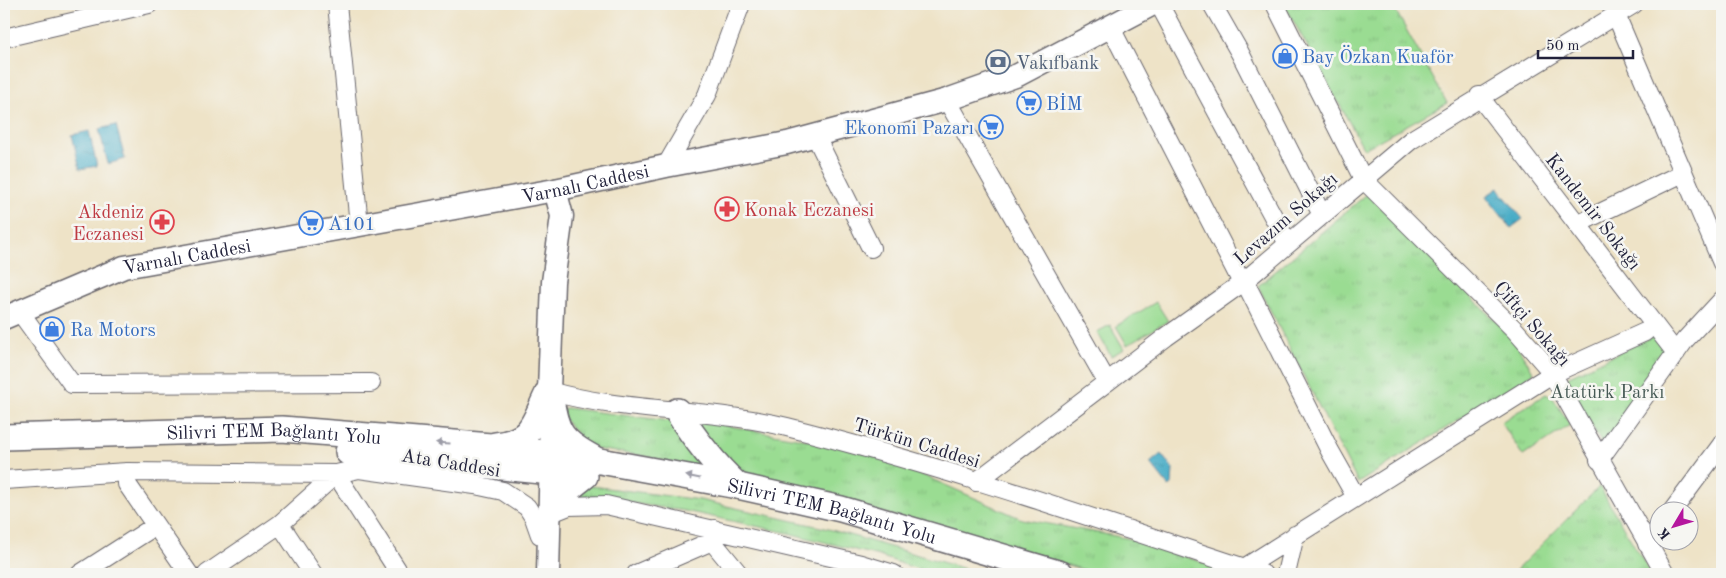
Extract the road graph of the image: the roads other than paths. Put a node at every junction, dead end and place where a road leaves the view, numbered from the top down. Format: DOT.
graph roads {
  1 [pos="149,4"];
  2 [pos="337,4"];
  3 [pos="741,4"];
  4 [pos="1153,4"];
  5 [pos="1159,4"];
  6 [pos="1212,4"];
  7 [pos="1275,4"];
  8 [pos="1634,4"];
  9 [pos="1616,15"];
  10 [pos="1110,26"];
  11 [pos="4,38"];
  12 [pos="1479,96"];
  13 [pos="947,100"];
  14 [pos="815,135"];
  15 [pos="666,166"];
  16 [pos="1683,173"];
  17 [pos="1364,179"];
  18 [pos="556,190"];
  19 [pos="1322,215"];
  20 [pos="1577,224"];
  21 [pos="359,226"];
  22 [pos="1288,244"];
  23 [pos="871,248"];
  24 [pos="1722,263"];
  25 [pos="1244,282"];
  26 [pos="1722,300"];
  27 [pos="12,315"];
  28 [pos="1645,332"];
  29 [pos="1676,353"];
  30 [pos="1552,374"];
  31 [pos="1107,382"];
  32 [pos="371,383"];
  33 [pos="549,391"];
  34 [pos="677,410"];
  35 [pos="4,437"];
  36 [pos="1722,444"];
  37 [pos="492,446"];
  38 [pos="4,451"];
  39 [pos="1599,460"];
  40 [pos="546,462"];
  41 [pos="592,469"];
  42 [pos="127,472"];
  43 [pos="336,474"];
  44 [pos="4,480"];
  45 [pos="976,482"];
  46 [pos="738,486"];
  47 [pos="1356,497"];
  48 [pos="1680,500"];
  49 [pos="280,524"];
  50 [pos="544,524"];
  51 [pos="155,526"];
  52 [pos="713,535"];
  53 [pos="1295,535"];
  54 [pos="1647,544"];
  55 [pos="1244,568"];
  56 [pos="867,569"];
  57 [pos="640,573"];
  58 [pos="80,574"];
  59 [pos="188,574"];
  60 [pos="207,574"];
  61 [pos="313,574"];
  62 [pos="400,574"];
  63 [pos="539,574"];
  64 [pos="548,574"];
  65 [pos="739,574"];
  66 [pos="894,574"];
  67 [pos="1012,574"];
  68 [pos="1061,574"];
  69 [pos="1263,574"];
  70 [pos="1286,574"];
  71 [pos="1665,574"];
  1 -- 11 [label="street"];
  2 -- 21 [label="street"];
  3 -- 15 [label="street"];
  4 -- 10 [label="main road, Varnalı Caddesi"];
  5 -- 22 [label="street"];
  6 -- 19 [label="street"];
  7 -- 17 [label="street, Çiftçi Sokağı"];
  8 -- 9 [label="street, Levazım Sokağı"];
  9 -- 12 [label="street, Levazım Sokağı"];
  9 -- 16 [label="street"];
  10 -- 13 [label="main road, Varnalı Caddesi"];
  10 -- 25 [label="street"];
  12 -- 17 [label="street, Levazım Sokağı"];
  12 -- 20 [label="street, Kandemir Sokağı"];
  13 -- 14 [label="main road, Varnalı Caddesi"];
  13 -- 31 [label="street"];
  14 -- 15 [label="main road, Varnalı Caddesi"];
  14 -- 23 [label="street"];
  15 -- 18 [label="main road, Varnalı Caddesi"];
  16 -- 20 [label="street"];
  16 -- 24 [label="street"];
  17 -- 19 [label="street, Levazım Sokağı"];
  17 -- 30 [label="street, Çiftçi Sokağı"];
  18 -- 21 [label="main road, Varnalı Caddesi"];
  18 -- 33 [label="main road"];
  19 -- 22 [label="street, Levazım Sokağı"];
  20 -- 29 [label="street, Kandemir Sokağı"];
  21 -- 27 [label="main road, Varnalı Caddesi"];
  22 -- 25 [label="street, Levazım Sokağı"];
  25 -- 31 [label="street, Levazım Sokağı"];
  25 -- 47 [label="street"];
  26 -- 29 [label="street"];
  27 -- 32 [label="street"];
  28 -- 30 [label="street"];
  29 -- 39 [label="street"];
  30 -- 39 [label="street, Çiftçi Sokağı"];
  30 -- 47 [label="street"];
  31 -- 45 [label="street, Levazım Sokağı"];
  33 -- 34 [label="street, Türkün Caddesi"];
  33 -- 37 [label="highway"];
  33 -- 40 [label="main road"];
  33 -- 41 [label="highway"];
  34 -- 45 [label="street, Türkün Caddesi"];
  34 -- 46 [label="highway"];
  37 -- 35 [label="highway, Silivri TEM Bağlantı Yolu, one-way"];
  36 -- 48 [label="street"];
  37 -- 40 [label="highway, Silivri TEM Bağlantı Yolu"];
  38 -- 40 [label="highway, Silivri TEM Bağlantı Yolu"];
  39 -- 54 [label="street, Çiftçi Sokağı"];
  40 -- 41 [label="highway"];
  40 -- 50 [label="main road"];
  46 -- 41 [label="highway, Silivri TEM Bağlantı Yolu, one-way"];
  41 -- 50 [label="highway"];
  41 -- 67 [label="highway, Silivri TEM Bağlantı Yolu"];
  42 -- 43 [label="street, Ata Caddesi"];
  42 -- 44 [label="street, Ata Caddesi"];
  42 -- 51 [label="street"];
  43 -- 49 [label="street"];
  43 -- 50 [label="street, Ata Caddesi"];
  43 -- 62 [label="street"];
  45 -- 55 [label="street, Türkün Caddesi"];
  46 -- 68 [label="highway, Silivri TEM Bağlantı Yolu"];
  47 -- 53 [label="street"];
  49 -- 60 [label="street"];
  49 -- 61 [label="street"];
  50 -- 52 [label="street"];
  50 -- 63 [label="main road"];
  50 -- 64 [label="main road"];
  51 -- 58 [label="street"];
  51 -- 59 [label="street"];
  52 -- 56 [label="street"];
  52 -- 57 [label="street"];
  52 -- 65 [label="street"];
  53 -- 55 [label="street"];
  53 -- 70 [label="street"];
  54 -- 71 [label="street, Çiftçi Sokağı"];
  55 -- 69 [label="street, Türkün Caddesi"];
  56 -- 66 [label="street"];
}
